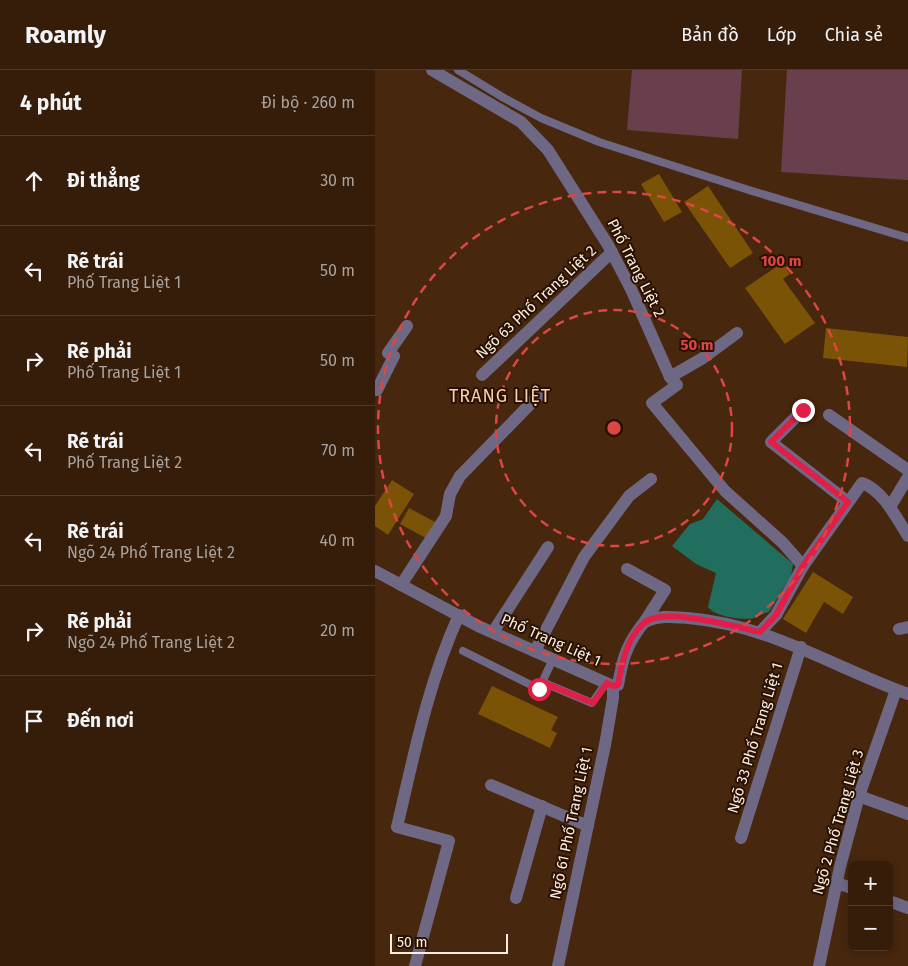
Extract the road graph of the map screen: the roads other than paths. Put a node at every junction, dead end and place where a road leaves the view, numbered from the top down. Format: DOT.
graph roads {
  1 [pos="432,70"];
  2 [pos="458,70"];
  3 [pos="908,238"];
  4 [pos="612,252"];
  5 [pos="407,326"];
  6 [pos="737,333"];
  7 [pos="482,375"];
  8 [pos="670,377"];
  9 [pos="375,389"];
  10 [pos="539,395"];
  11 [pos="803,410"];
  12 [pos="829,415"];
  13 [pos="908,470"];
  14 [pos="908,477"];
  15 [pos="651,479"];
  16 [pos="848,502"];
  17 [pos="890,507"];
  18 [pos="908,536"];
  19 [pos="548,547"];
  20 [pos="803,566"];
  21 [pos="627,569"];
  22 [pos="375,571"];
  23 [pos="401,585"];
  24 [pos="459,615"];
  25 [pos="645,621"];
  26 [pos="493,632"];
  27 [pos="760,632"];
  28 [pos="801,648"];
  29 [pos="463,651"];
  30 [pos="535,651"];
  31 [pos="553,659"];
  32 [pos="542,682"];
  33 [pos="610,685"];
  34 [pos="902,692"];
  35 [pos="491,785"];
  36 [pos="859,796"];
  37 [pos="542,806"];
  38 [pos="908,814"];
  39 [pos="588,826"];
  40 [pos="741,838"];
  41 [pos="836,883"];
  42 [pos="848,887"];
  43 [pos="516,898"];
  44 [pos="893,902"];
  45 [pos="908,908"];
  46 [pos="415,966"];
  47 [pos="558,966"];
  48 [pos="819,966"];
  1 -- 4 [label="street, Phố Trang Liệt 2"];
  2 -- 3 [label="lane"];
  4 -- 7 [label="street, Ngõ 63 Phố Trang Liệt 2"];
  4 -- 8 [label="street, Phố Trang Liệt 2"];
  5 -- 9 [label="street"];
  6 -- 8 [label="street"];
  8 -- 20 [label="street"];
  10 -- 23 [label="street"];
  11 -- 16 [label="street"];
  12 -- 13 [label="street"];
  14 -- 17 [label="street"];
  15 -- 30 [label="street"];
  16 -- 17 [label="street"];
  16 -- 20 [label="street"];
  17 -- 18 [label="street"];
  19 -- 26 [label="street"];
  20 -- 27 [label="street"];
  21 -- 25 [label="street"];
  22 -- 23 [label="street, Phố Trang Liệt 1"];
  23 -- 24 [label="street, Phố Trang Liệt 1"];
  24 -- 26 [label="street, Phố Trang Liệt 1"];
  24 -- 46 [label="street"];
  25 -- 27 [label="street"];
  25 -- 33 [label="street, Phố Trang Liệt 1"];
  26 -- 30 [label="street, Phố Trang Liệt 1"];
  27 -- 28 [label="street"];
  28 -- 34 [label="street"];
  28 -- 40 [label="street, Ngõ 33 Phố Trang Liệt 1"];
  29 -- 32 [label="lane"];
  30 -- 31 [label="street, Phố Trang Liệt 1"];
  31 -- 32 [label="lane"];
  31 -- 33 [label="street, Phố Trang Liệt 1"];
  32 -- 33 [label="lane"];
  33 -- 39 [label="street, Ngõ 61 Phố Trang Liệt 1"];
  34 -- 36 [label="street, Ngõ 2 Phố Trang Liệt 3"];
  35 -- 37 [label="street"];
  36 -- 38 [label="street"];
  36 -- 41 [label="street, Ngõ 2 Phố Trang Liệt 3"];
  37 -- 39 [label="street"];
  37 -- 43 [label="street"];
  39 -- 47 [label="street, Ngõ 61 Phố Trang Liệt 1"];
  41 -- 42 [label="street"];
  41 -- 48 [label="street, Ngõ 2 Phố Trang Liệt 3"];
  44 -- 45 [label="street"];
}
